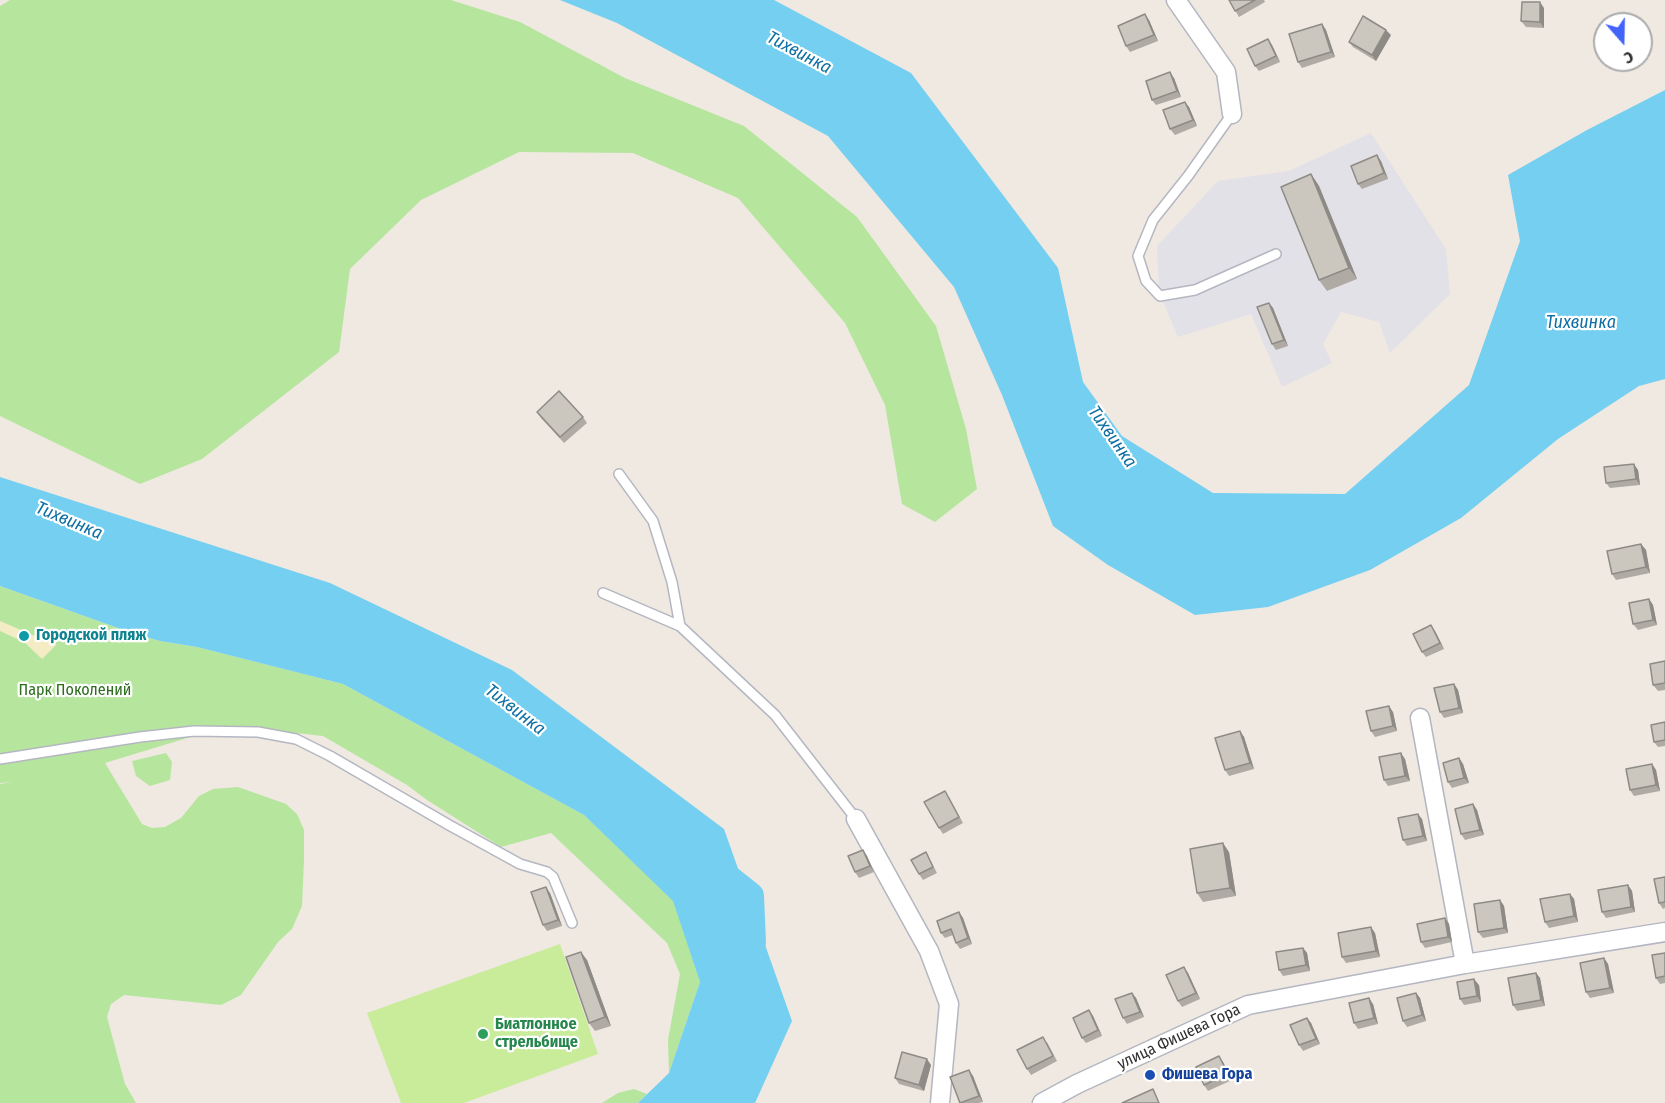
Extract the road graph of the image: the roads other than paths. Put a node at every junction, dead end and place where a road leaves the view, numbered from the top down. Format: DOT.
graph roads {
  1 [pos="1176,0"];
  2 [pos="1232,114"];
  3 [pos="1276,254"];
  4 [pos="619,474"];
  5 [pos="603,593"];
  6 [pos="680,626"];
  7 [pos="1420,718"];
  8 [pos="0,759"];
  9 [pos="856,819"];
  10 [pos="573,923"];
  11 [pos="1665,932"];
  12 [pos="1465,964"];
  13 [pos="940,1103"];
  14 [pos="1042,1103"];
  1 -- 2 [label="street"];
  2 -- 3 [label="lane"];
  4 -- 6 [label="lane"];
  5 -- 6 [label="lane"];
  6 -- 9 [label="lane"];
  7 -- 12 [label="street"];
  8 -- 10 [label="lane"];
  9 -- 13 [label="street"];
  11 -- 12 [label="street, улица Фишева Гора"];
  12 -- 14 [label="street, улица Фишева Гора"];
}
